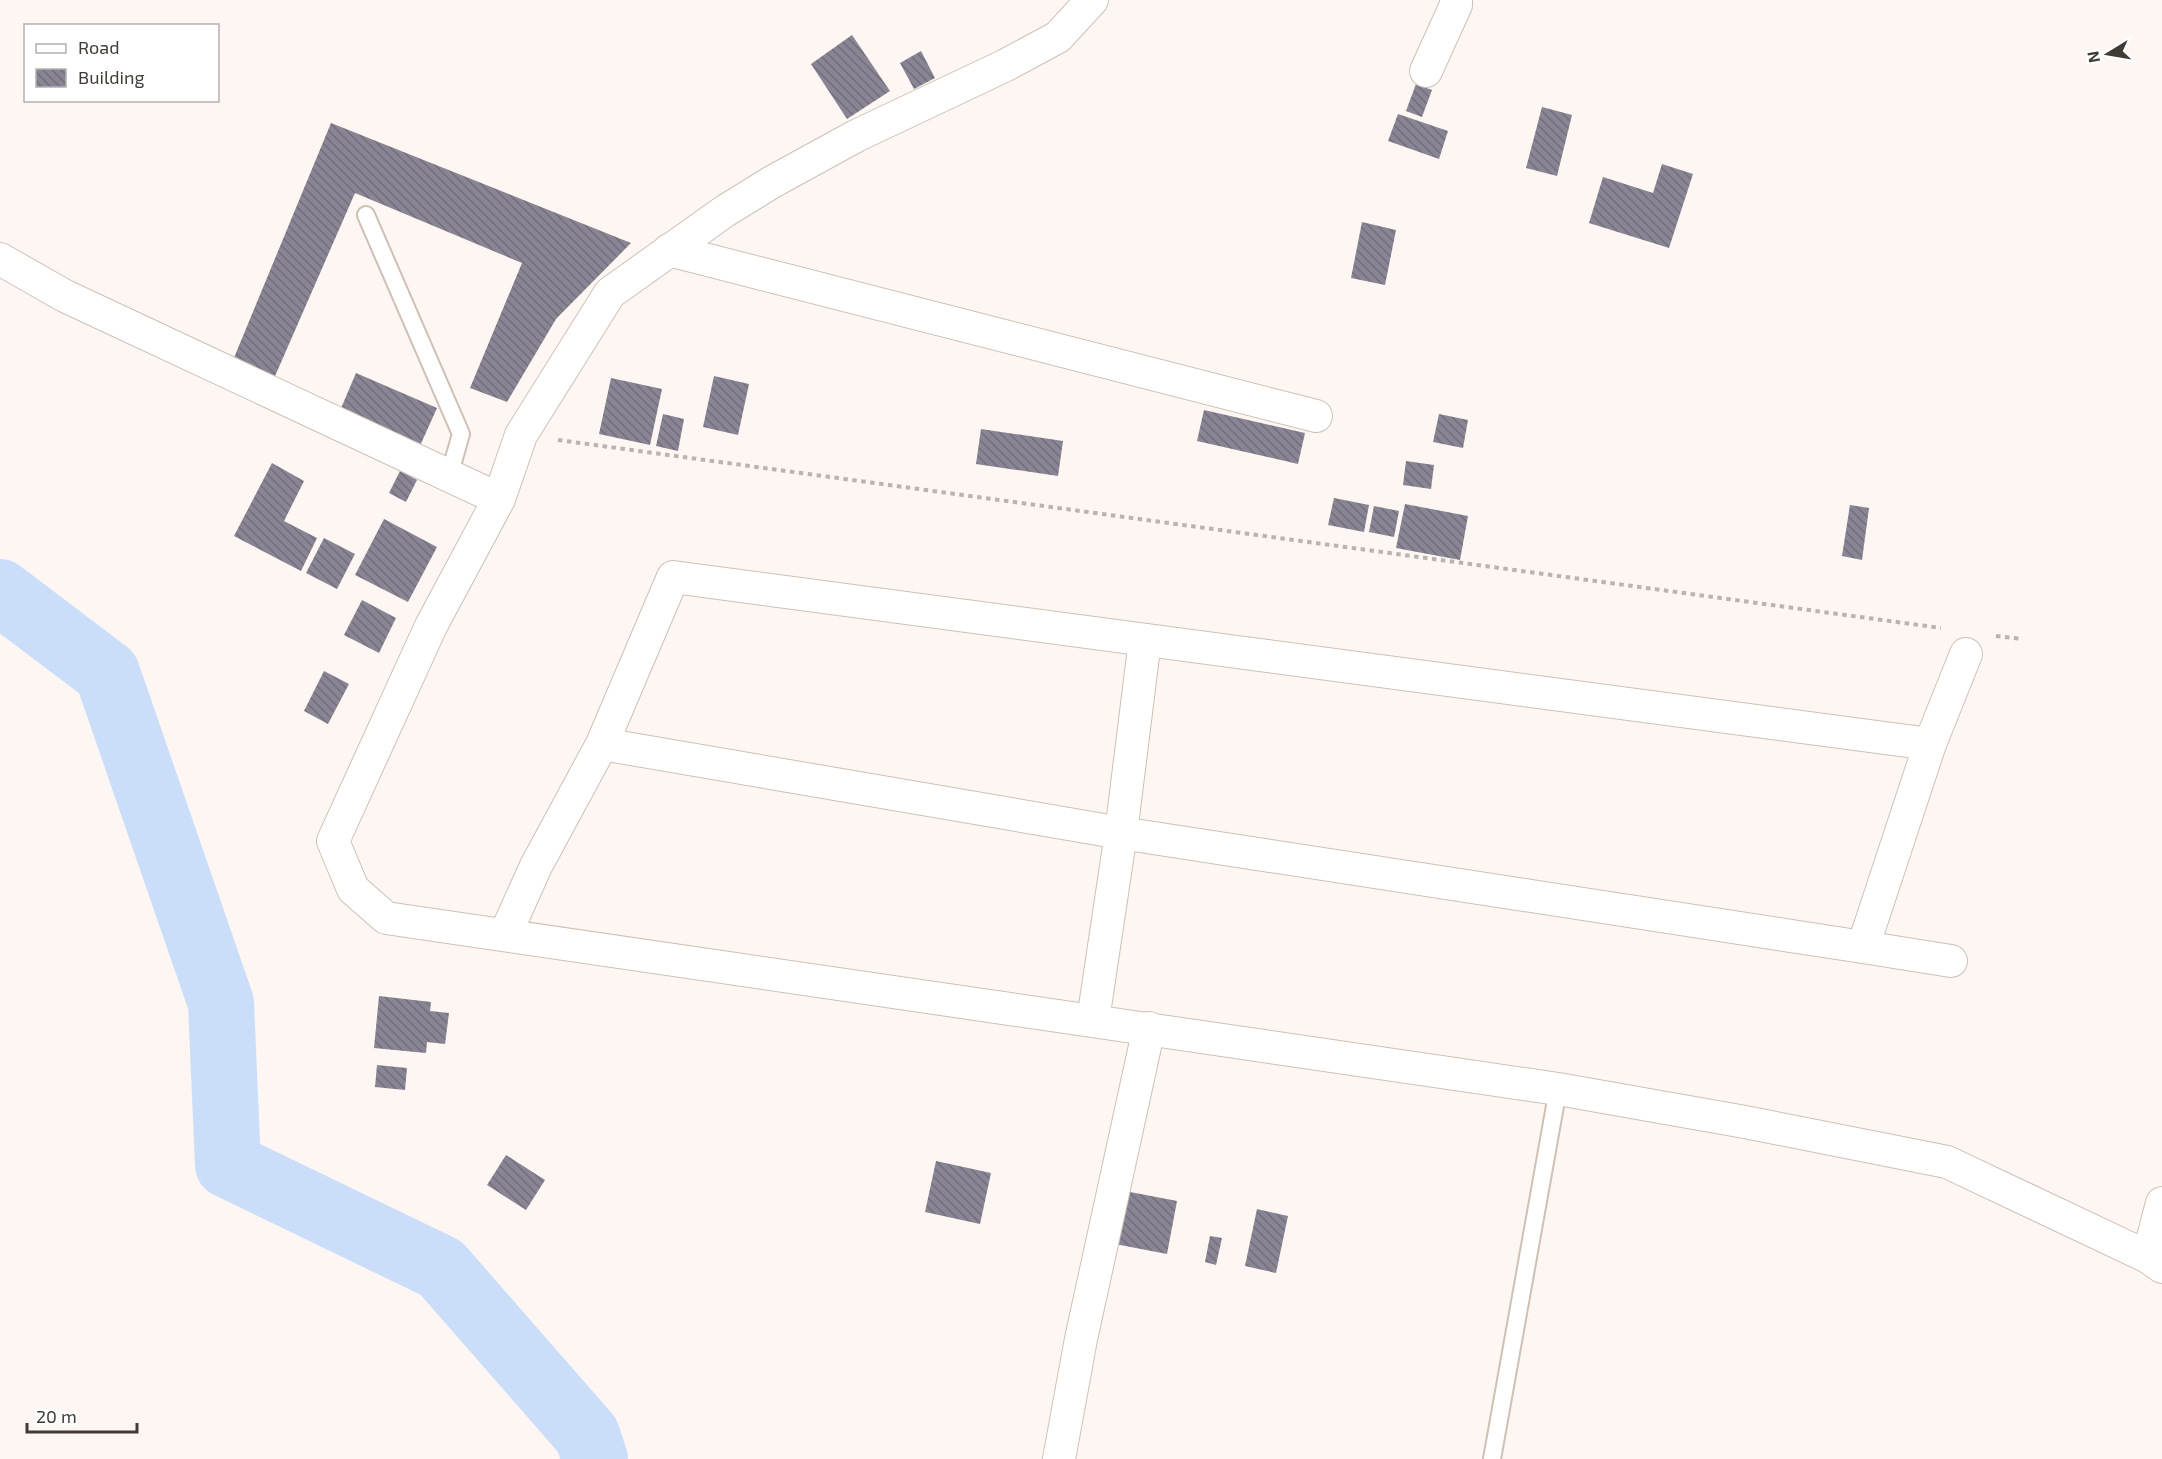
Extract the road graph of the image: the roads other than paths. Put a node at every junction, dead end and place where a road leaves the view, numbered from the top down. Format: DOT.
graph roads {
  1 [pos="1092,0"];
  2 [pos="1456,0"];
  3 [pos="1426,71"];
  4 [pos="366,215"];
  5 [pos="669,250"];
  6 [pos="0,259"];
  7 [pos="1316,416"];
  8 [pos="449,476"];
  9 [pos="499,499"];
  10 [pos="1145,640"];
  11 [pos="1968,640"];
  12 [pos="602,744"];
  13 [pos="1930,744"];
  14 [pos="1121,833"];
  15 [pos="506,935"];
  16 [pos="1863,947"];
  17 [pos="1951,961"];
  18 [pos="1093,1020"];
  19 [pos="1149,1028"];
  20 [pos="1557,1089"];
  21 [pos="2162,1203"];
  22 [pos="2155,1262"];
  23 [pos="1059,1459"];
  24 [pos="1492,1459"];
  1 -- 5 [label="street"];
  2 -- 3 [label="street"];
  4 -- 8 [label="lane"];
  5 -- 7 [label="street"];
  5 -- 9 [label="street"];
  6 -- 8 [label="street"];
  8 -- 9 [label="street"];
  9 -- 15 [label="street"];
  10 -- 12 [label="street"];
  10 -- 13 [label="street"];
  10 -- 14 [label="street"];
  11 -- 13 [label="street"];
  12 -- 14 [label="street"];
  12 -- 15 [label="street"];
  13 -- 16 [label="street"];
  14 -- 16 [label="street"];
  14 -- 18 [label="street"];
  15 -- 18 [label="street"];
  16 -- 17 [label="street"];
  18 -- 19 [label="street"];
  19 -- 20 [label="street"];
  19 -- 23 [label="street"];
  20 -- 22 [label="street"];
  20 -- 24 [label="lane"];
  21 -- 22 [label="street"];
}
